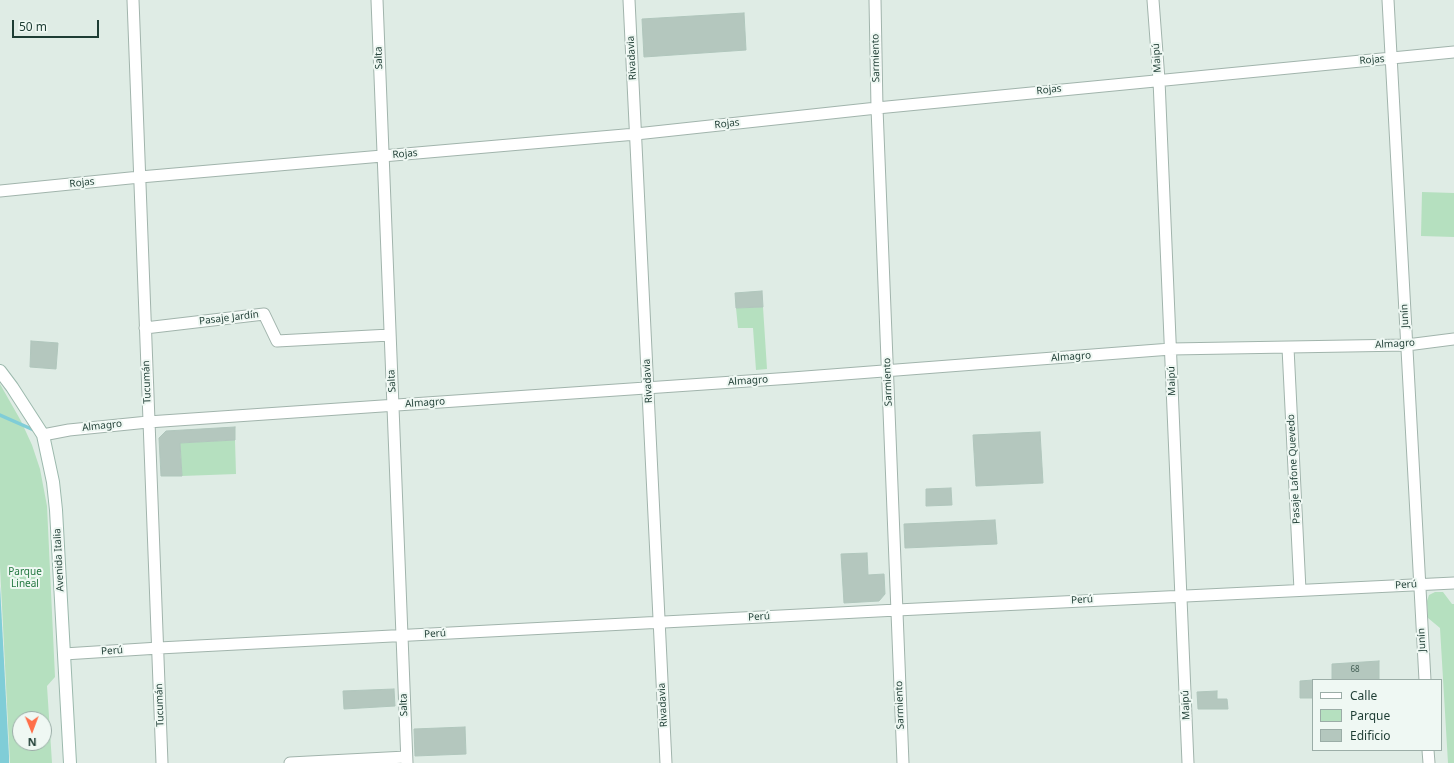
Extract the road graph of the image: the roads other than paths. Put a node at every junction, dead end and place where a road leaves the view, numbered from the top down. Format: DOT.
graph roads {
  1 [pos="133,0"];
  2 [pos="377,0"];
  3 [pos="629,0"];
  4 [pos="875,0"];
  5 [pos="1153,0"];
  6 [pos="1388,0"];
  7 [pos="1454,52"];
  8 [pos="1391,58"];
  9 [pos="1158,80"];
  10 [pos="877,108"];
  11 [pos="636,134"];
  12 [pos="383,156"];
  13 [pos="140,177"];
  14 [pos="0,191"];
  15 [pos="146,328"];
  16 [pos="390,335"];
  17 [pos="1454,339"];
  18 [pos="1407,345"];
  19 [pos="1288,348"];
  20 [pos="1171,349"];
  21 [pos="0,371"];
  22 [pos="888,371"];
  23 [pos="648,387"];
  24 [pos="393,406"];
  25 [pos="148,422"];
  26 [pos="42,435"];
  27 [pos="1454,583"];
  28 [pos="1419,585"];
  29 [pos="1300,590"];
  30 [pos="1181,595"];
  31 [pos="897,610"];
  32 [pos="659,623"];
  33 [pos="402,635"];
  34 [pos="158,648"];
  35 [pos="64,654"];
  36 [pos="1424,679"];
  37 [pos="1428,751"];
  38 [pos="406,760"];
  39 [pos="70,763"];
  40 [pos="162,763"];
  41 [pos="290,763"];
  42 [pos="666,763"];
  43 [pos="903,763"];
  44 [pos="1188,763"];
  45 [pos="1429,763"];
  1 -- 13 [label="street, Tucumán"];
  2 -- 12 [label="street, Salta"];
  3 -- 11 [label="street, Rivadavia"];
  4 -- 10 [label="street, Sarmiento"];
  5 -- 9 [label="street, Maipú"];
  6 -- 8 [label="street, Junín"];
  7 -- 8 [label="street, Rojas"];
  8 -- 9 [label="street, Rojas"];
  8 -- 18 [label="street, Junín"];
  9 -- 10 [label="street, Rojas"];
  9 -- 20 [label="street, Maipú"];
  10 -- 11 [label="street, Rojas"];
  10 -- 22 [label="street, Sarmiento"];
  11 -- 12 [label="street, Rojas"];
  11 -- 23 [label="street, Rivadavia"];
  12 -- 13 [label="street, Rojas"];
  12 -- 16 [label="street, Salta"];
  13 -- 14 [label="street, Rojas"];
  13 -- 15 [label="street, Tucumán"];
  15 -- 16 [label="street, Pasaje Jardín"];
  15 -- 25 [label="street, Tucumán"];
  16 -- 24 [label="street, Salta"];
  17 -- 18 [label="street, Almagro"];
  18 -- 19 [label="street, Almagro"];
  18 -- 28 [label="street, Junín"];
  19 -- 20 [label="street, Almagro"];
  19 -- 29 [label="street, Pasaje Lafone Quevedo"];
  20 -- 22 [label="street, Almagro"];
  20 -- 30 [label="street, Maipú"];
  21 -- 26 [label="main road, Avenida Italia"];
  22 -- 23 [label="street, Almagro"];
  22 -- 31 [label="street, Sarmiento"];
  23 -- 24 [label="street, Almagro"];
  23 -- 32 [label="street, Rivadavia"];
  24 -- 25 [label="street, Almagro"];
  24 -- 33 [label="street, Salta"];
  25 -- 26 [label="street, Almagro"];
  25 -- 34 [label="street, Tucumán"];
  26 -- 35 [label="main road, Avenida Italia"];
  27 -- 28 [label="street, Perú"];
  28 -- 29 [label="street, Perú"];
  28 -- 36 [label="street, Junín"];
  29 -- 30 [label="street, Perú"];
  30 -- 31 [label="street, Perú"];
  30 -- 44 [label="street, Maipú"];
  31 -- 32 [label="street, Perú"];
  31 -- 43 [label="street, Sarmiento"];
  32 -- 33 [label="street, Perú"];
  32 -- 42 [label="street, Rivadavia"];
  33 -- 34 [label="street, Perú"];
  33 -- 38 [label="street, Salta"];
  34 -- 35 [label="street, Perú"];
  34 -- 40 [label="street, Tucumán"];
  35 -- 39 [label="main road, Avenida Italia"];
  37 -- 45 [label="street"];
  38 -- 41 [label="street"];
}
